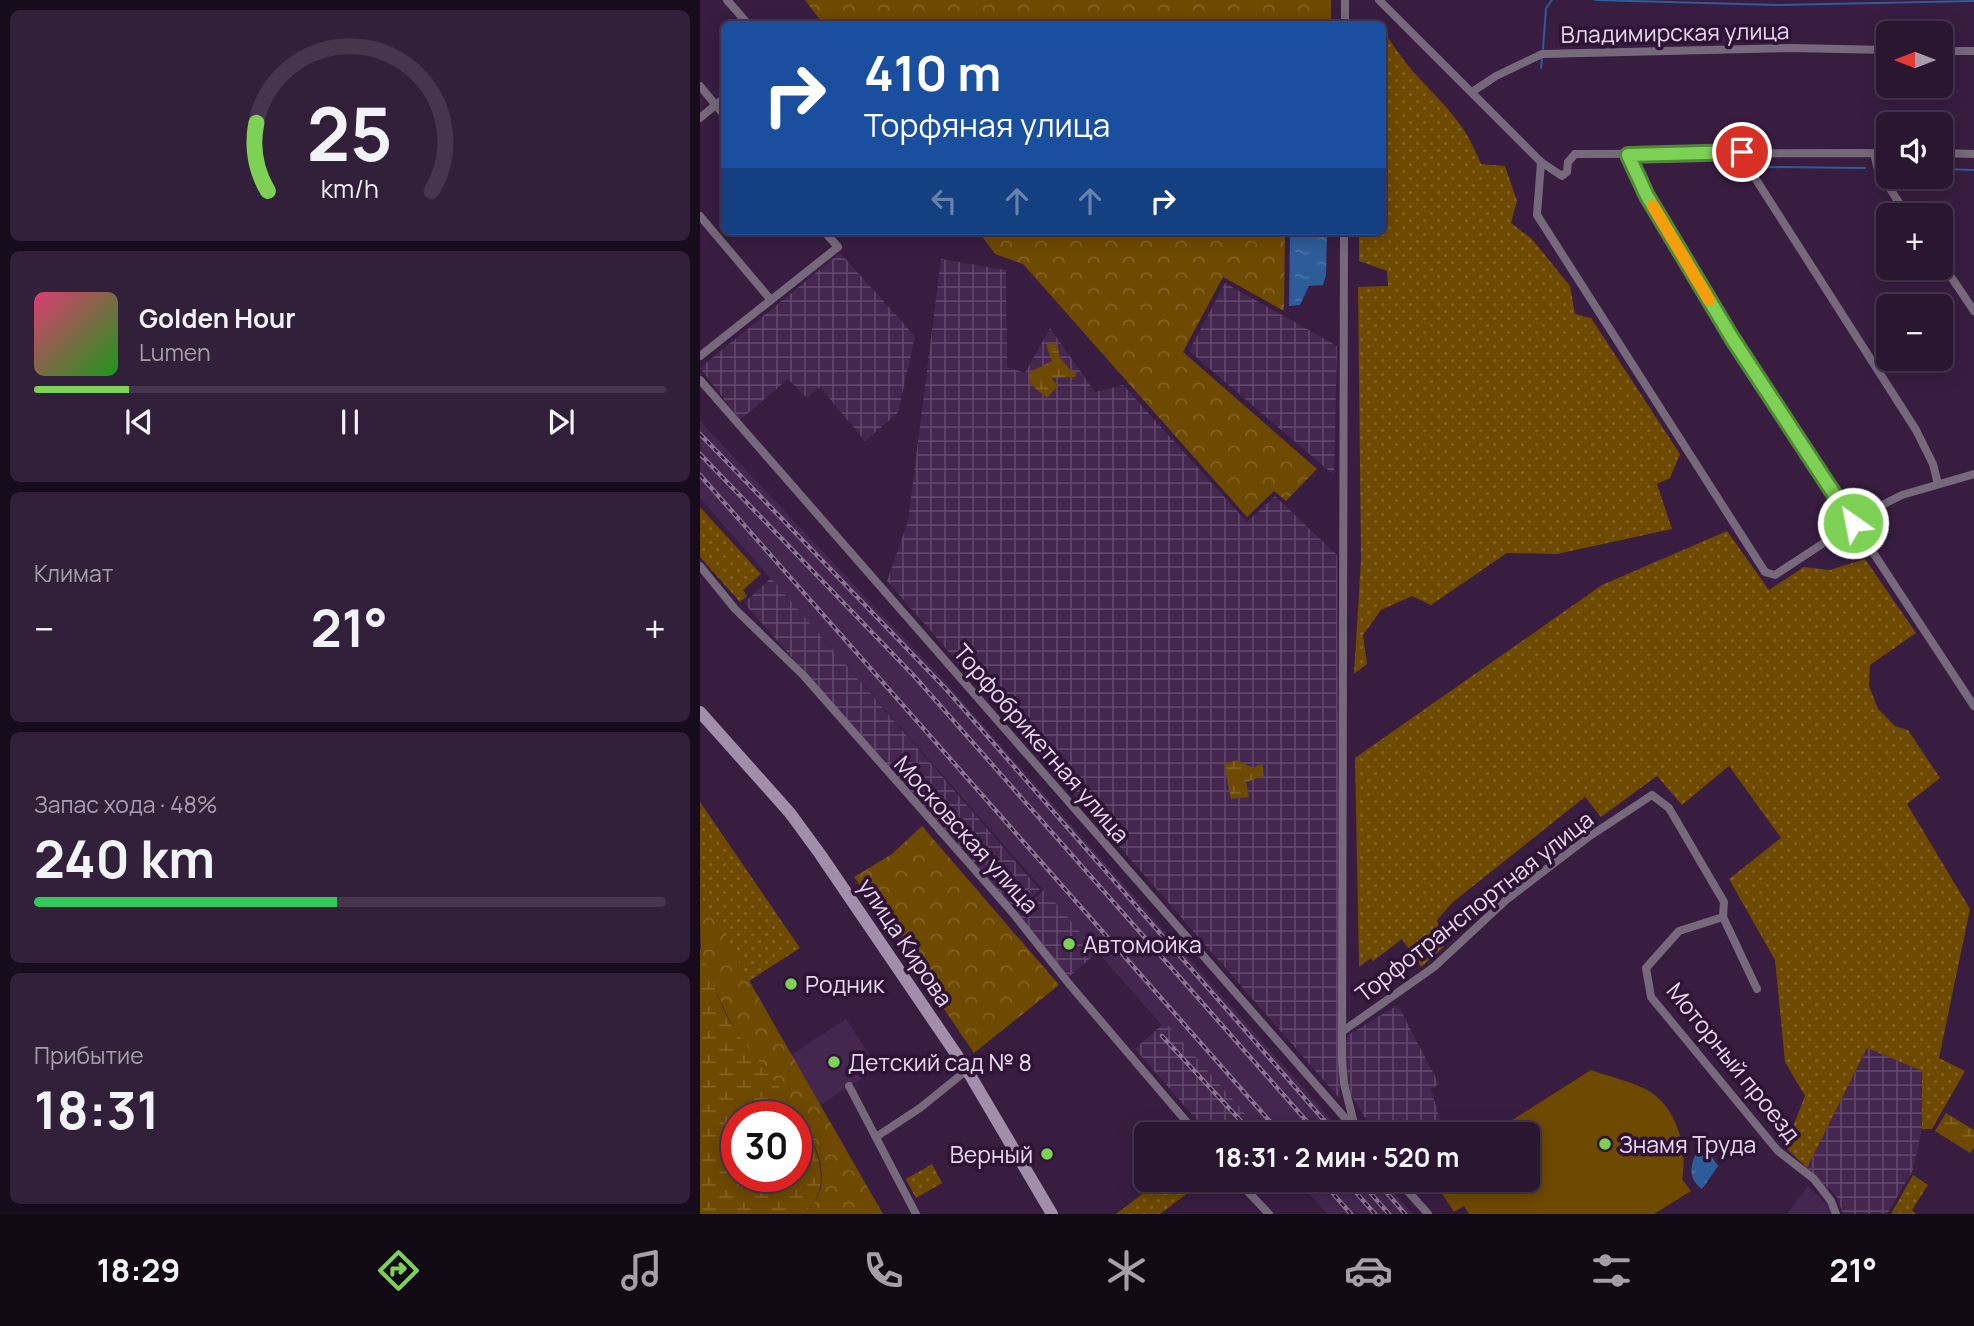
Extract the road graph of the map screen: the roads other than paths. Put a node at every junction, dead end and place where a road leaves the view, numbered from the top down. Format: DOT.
graph roads {
  1 [pos="727,0"];
  2 [pos="1345,0"];
  3 [pos="1379,0"];
  4 [pos="745,21"];
  5 [pos="1345,21"];
  6 [pos="1876,50"];
  7 [pos="1953,51"];
  8 [pos="1974,51"];
  9 [pos="700,86"];
  10 [pos="1472,92"];
  11 [pos="721,101"];
  12 [pos="716,105"];
  13 [pos="721,111"];
  14 [pos="700,118"];
  15 [pos="1742,152"];
  16 [pos="1874,153"];
  17 [pos="1953,153"];
  18 [pos="1974,154"];
  19 [pos="1628,155"];
  20 [pos="1541,162"];
  21 [pos="1900,203"];
  22 [pos="700,216"];
  23 [pos="828,235"];
  24 [pos="1344,235"];
  25 [pos="1953,280"];
  26 [pos="771,300"];
  27 [pos="1974,311"];
  28 [pos="700,356"];
  29 [pos="700,380"];
  30 [pos="1974,474"];
  31 [pos="1938,484"];
  32 [pos="1853,523"];
  33 [pos="700,566"];
  34 [pos="1974,706"];
  35 [pos="700,712"];
  36 [pos="1723,917"];
  37 [pos="1757,989"];
  38 [pos="1343,1031"];
  39 [pos="967,1070"];
  40 [pos="849,1086"];
  41 [pos="1187,1122"];
  42 [pos="1348,1122"];
  43 [pos="1354,1122"];
  44 [pos="876,1137"];
  45 [pos="1248,1192"];
  46 [pos="1409,1192"];
  47 [pos="916,1214"];
  48 [pos="1052,1214"];
  49 [pos="1269,1214"];
  50 [pos="1428,1214"];
  51 [pos="1836,1214"];
  1 -- 4 [label="street"];
  2 -- 5 [label="street"];
  3 -- 10 [label="street"];
  6 -- 10 [label="street, Владимирская улица"];
  7 -- 8 [label="street"];
  9 -- 12 [label="street"];
  10 -- 20 [label="street"];
  11 -- 12 [label="street"];
  12 -- 13 [label="street"];
  12 -- 14 [label="street"];
  15 -- 16 [label="street"];
  15 -- 19 [label="street"];
  15 -- 31 [label="street"];
  16 -- 21 [label="street"];
  17 -- 18 [label="street"];
  19 -- 20 [label="street"];
  19 -- 32 [label="street"];
  20 -- 32 [label="street"];
  22 -- 26 [label="street"];
  23 -- 26 [label="street"];
  24 -- 38 [label="street, Торфобрикетная улица"];
  25 -- 27 [label="street"];
  26 -- 28 [label="street"];
  29 -- 42 [label="street, Торфобрикетная улица"];
  30 -- 31 [label="street"];
  31 -- 32 [label="street"];
  32 -- 34 [label="street"];
  33 -- 41 [label="street, Московская улица"];
  35 -- 39 [label="street, улица Кирова"];
  36 -- 37 [label="street, Торфотранспортная улица"];
  36 -- 38 [label="street, Торфотранспортная улица"];
  36 -- 51 [label="street, Моторный проезд"];
  38 -- 43 [label="street, Торфобрикетная улица"];
  39 -- 44 [label="street"];
  39 -- 48 [label="street, улица Кирова"];
  40 -- 44 [label="street"];
  44 -- 47 [label="street"];
  45 -- 49 [label="street"];
  46 -- 50 [label="street"];
}
